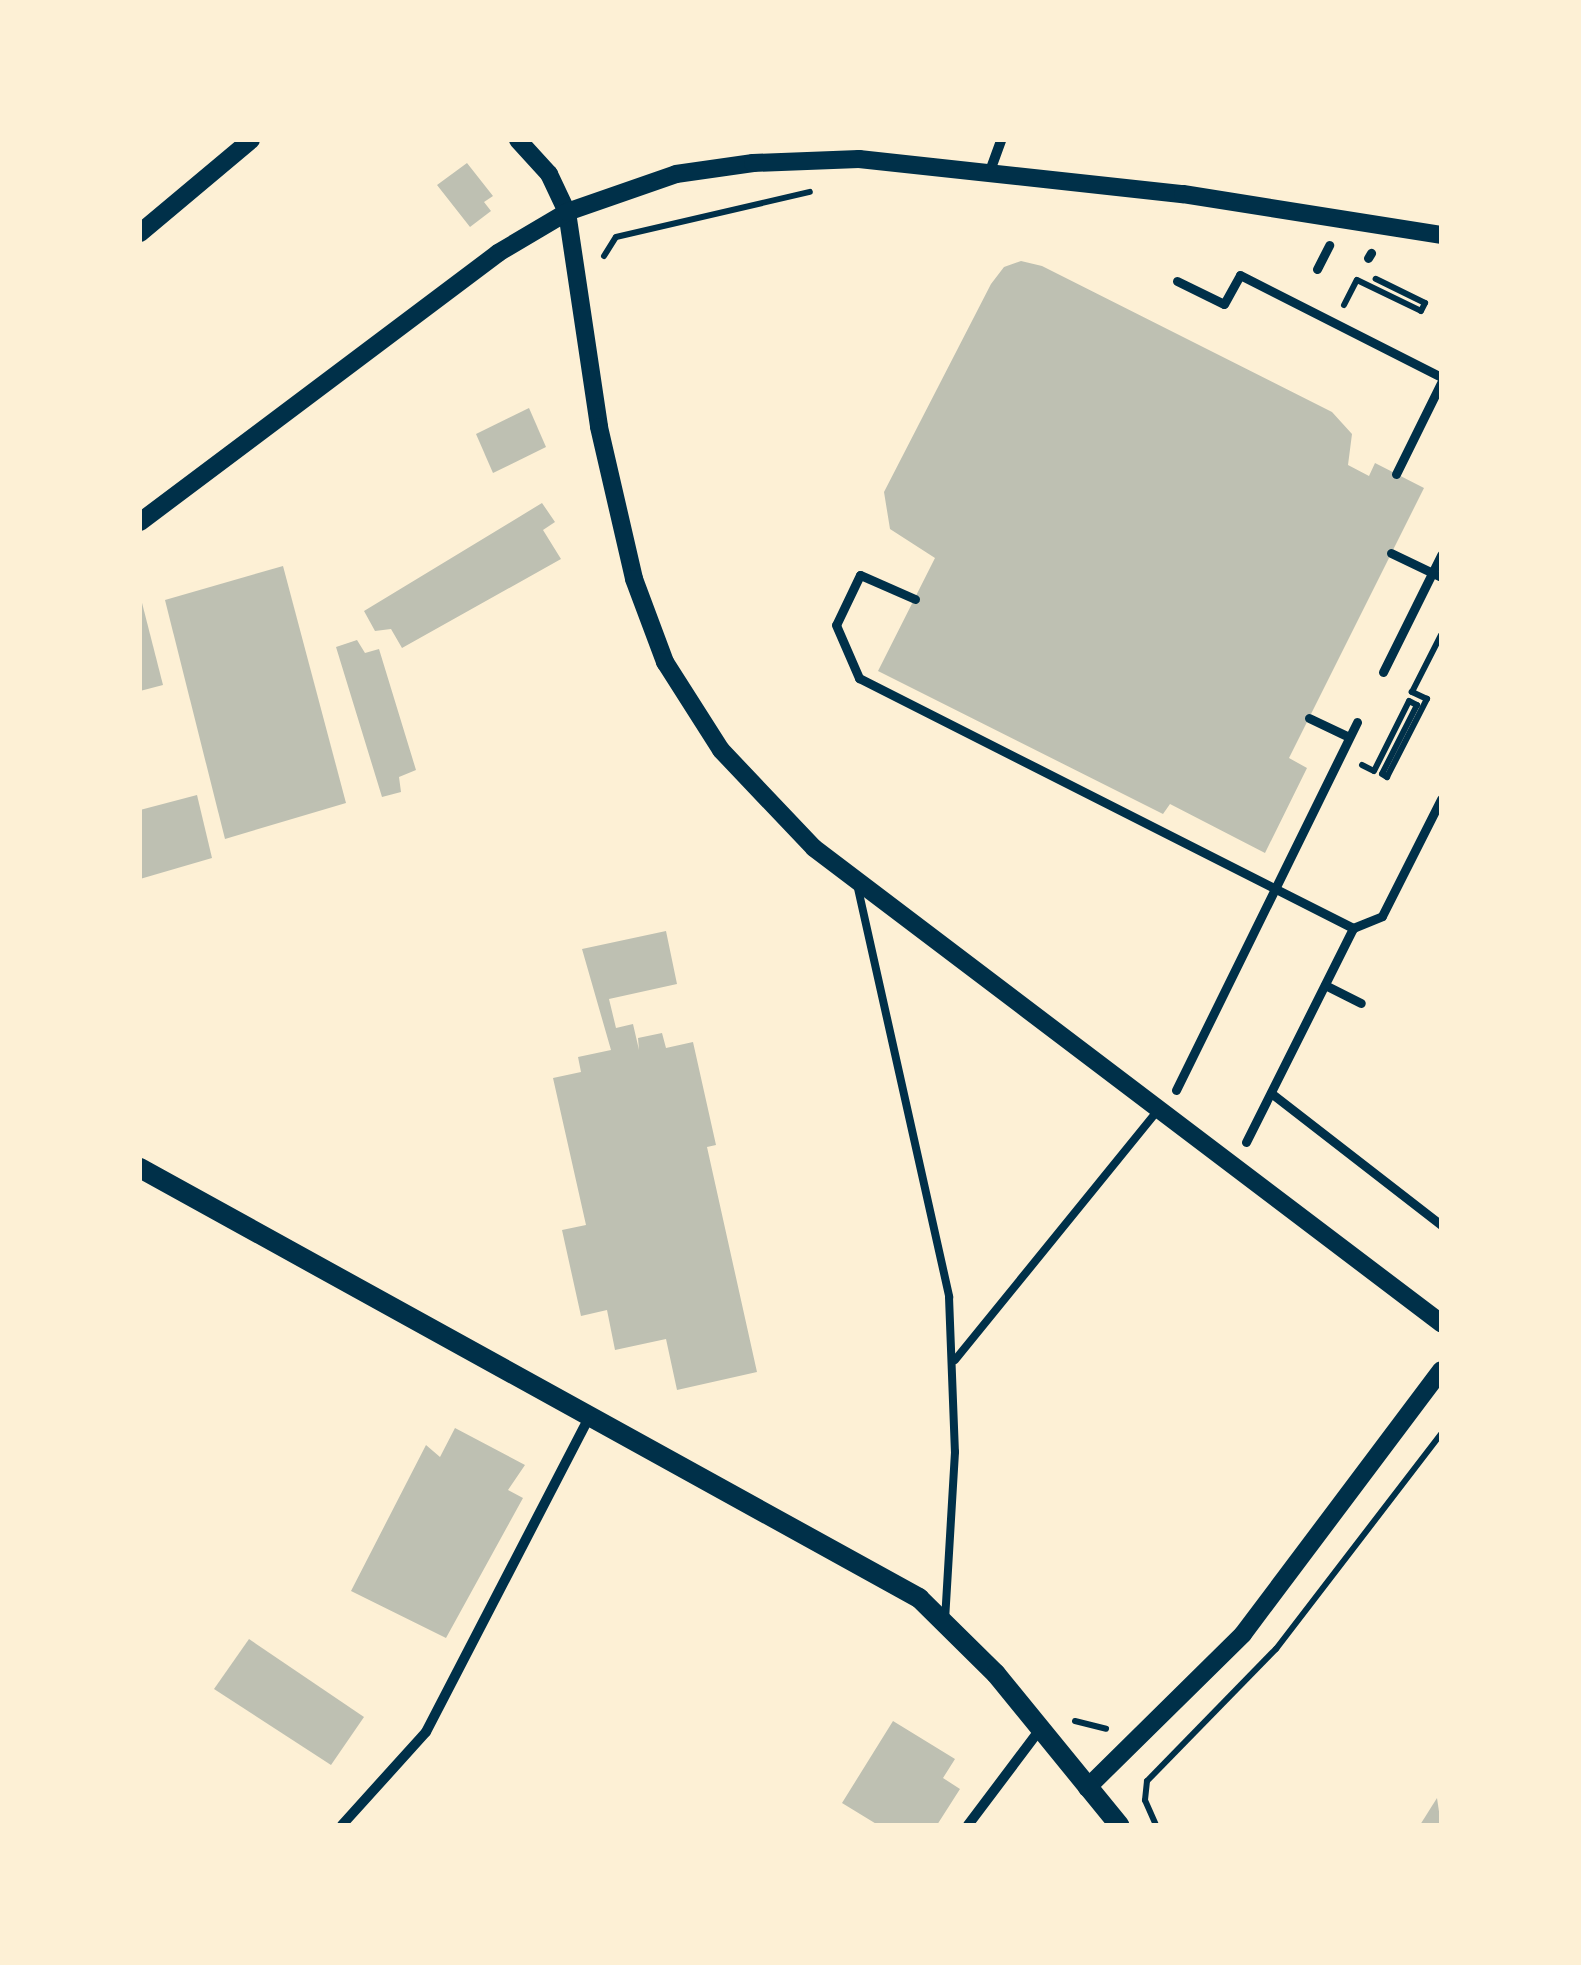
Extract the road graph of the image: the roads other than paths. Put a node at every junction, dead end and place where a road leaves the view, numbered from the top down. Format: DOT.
graph roads {
  1 [pos="251,140"];
  2 [pos="518,140"];
  3 [pos="1001,140"];
  4 [pos="990,171"];
  5 [pos="566,212"];
  6 [pos="140,233"];
  7 [pos="1441,235"];
  8 [pos="1329,245"];
  9 [pos="1316,269"];
  10 [pos="1177,281"];
  11 [pos="1306,290"];
  12 [pos="1298,304"];
  13 [pos="1441,380"];
  14 [pos="1396,474"];
  15 [pos="140,522"];
  16 [pos="1391,553"];
  17 [pos="1441,554"];
  18 [pos="1436,575"];
  19 [pos="915,599"];
  20 [pos="1383,672"];
  21 [pos="1309,718"];
  22 [pos="1357,722"];
  23 [pos="1349,737"];
  24 [pos="1441,799"];
  25 [pos="856,880"];
  26 [pos="1275,887"];
  27 [pos="1353,928"];
  28 [pos="1325,985"];
  29 [pos="1361,1003"];
  30 [pos="1176,1090"];
  31 [pos="1271,1093"];
  32 [pos="1159,1109"];
  33 [pos="1246,1142"];
  34 [pos="140,1168"];
  35 [pos="1441,1225"];
  36 [pos="1441,1323"];
  37 [pos="955,1360"];
  38 [pos="1441,1370"];
  39 [pos="590,1415"];
  40 [pos="945,1621"];
  41 [pos="1040,1728"];
  42 [pos="1087,1788"];
  43 [pos="342,1825"];
  44 [pos="968,1825"];
  45 [pos="1118,1825"];
  1 -- 6 [label="street"];
  2 -- 5 [label="street"];
  3 -- 4 [label="street"];
  4 -- 5 [label="street"];
  4 -- 7 [label="street"];
  5 -- 15 [label="street"];
  5 -- 25 [label="street"];
  8 -- 9 [label="street"];
  10 -- 12 [label="street"];
  11 -- 12 [label="street"];
  12 -- 13 [label="street"];
  13 -- 14 [label="street"];
  16 -- 18 [label="street"];
  17 -- 18 [label="street"];
  18 -- 20 [label="street"];
  19 -- 26 [label="street"];
  21 -- 23 [label="street"];
  22 -- 23 [label="street"];
  23 -- 26 [label="street"];
  24 -- 27 [label="street"];
  25 -- 32 [label="street"];
  25 -- 37 [label="lane"];
  26 -- 27 [label="street"];
  26 -- 30 [label="street"];
  27 -- 28 [label="street"];
  28 -- 29 [label="street"];
  28 -- 31 [label="street"];
  31 -- 33 [label="street"];
  31 -- 35 [label="street"];
  32 -- 36 [label="street"];
  32 -- 37 [label="lane"];
  34 -- 39 [label="main road"];
  37 -- 40 [label="lane"];
  38 -- 42 [label="street"];
  39 -- 40 [label="main road"];
  39 -- 43 [label="street"];
  40 -- 41 [label="main road"];
  41 -- 42 [label="main road"];
  41 -- 44 [label="street"];
  42 -- 45 [label="main road"];
}
